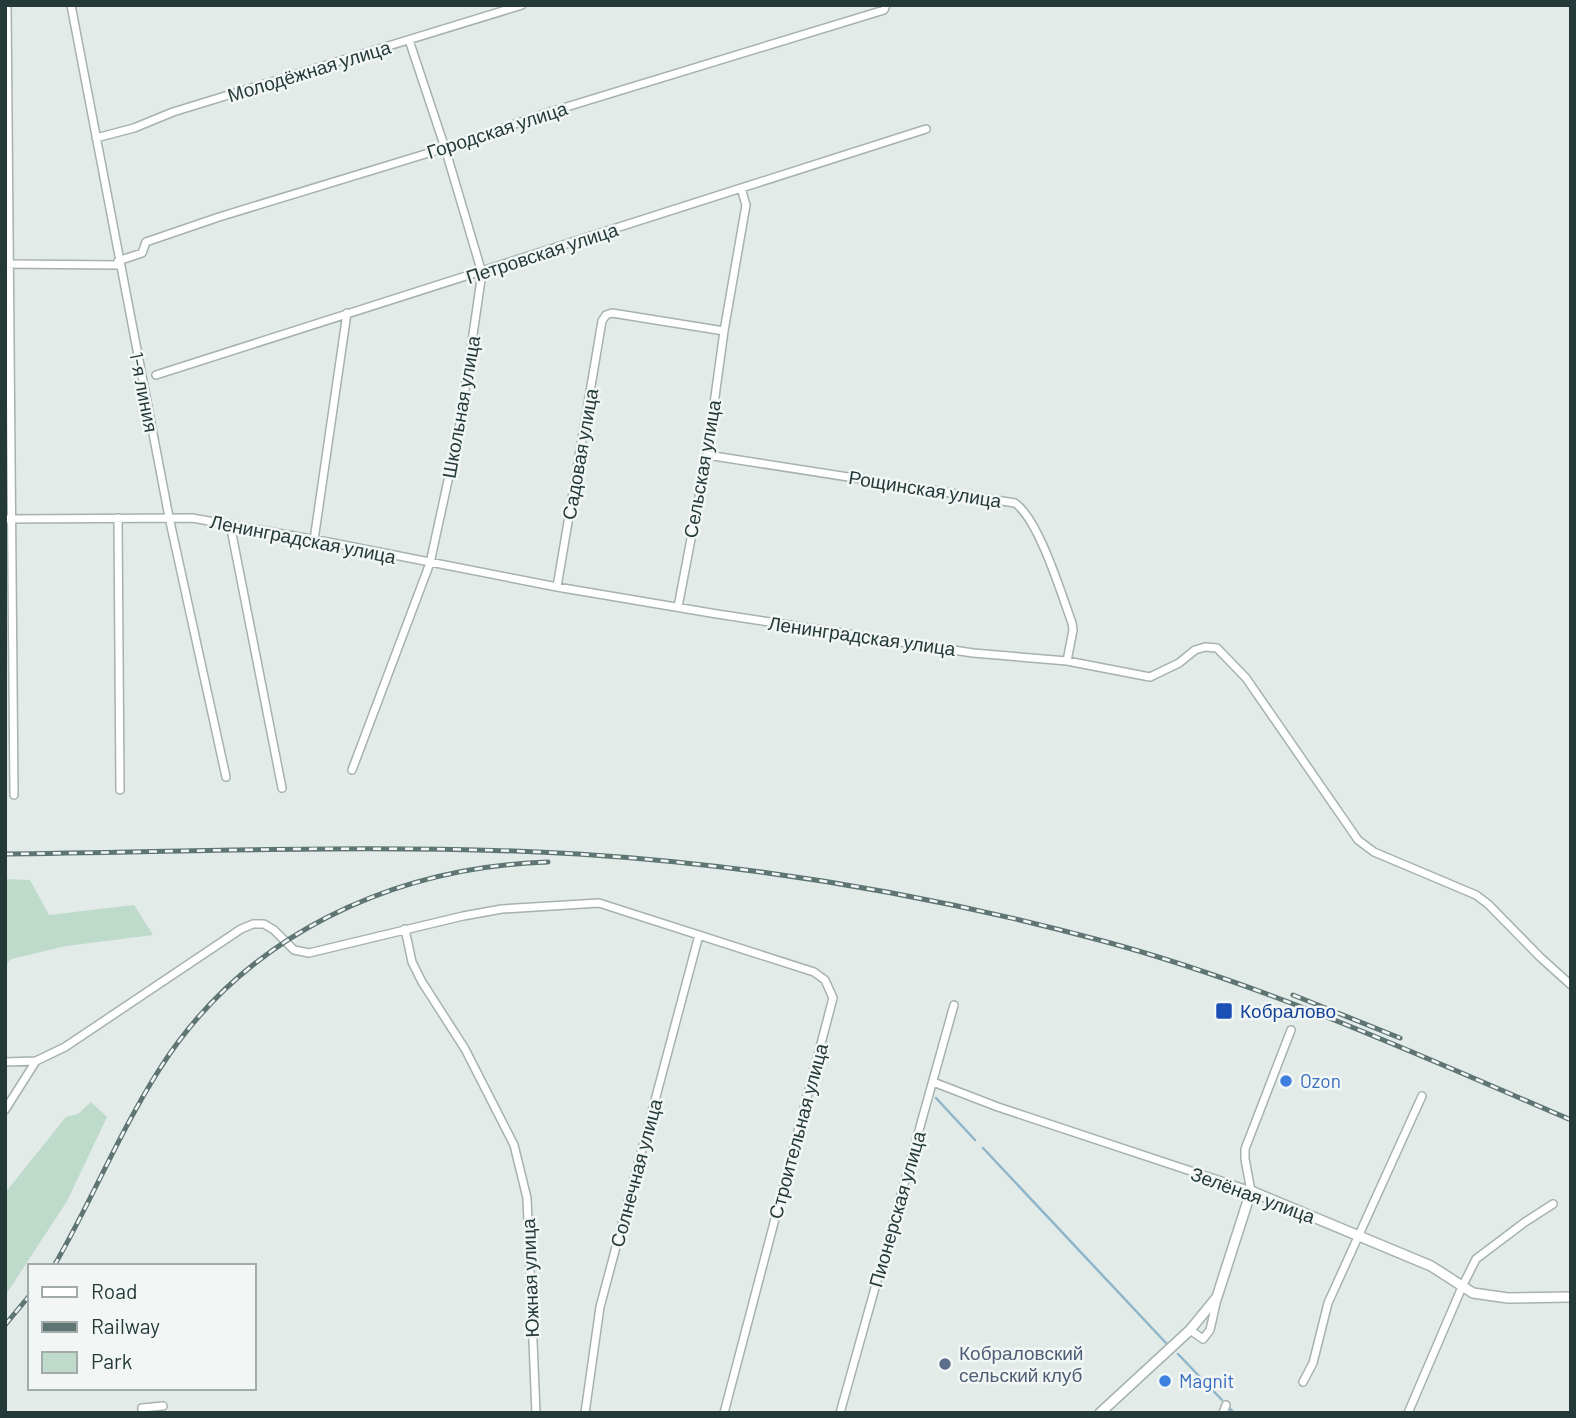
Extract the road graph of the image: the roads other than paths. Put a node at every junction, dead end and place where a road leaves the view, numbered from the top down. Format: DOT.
graph roads {
  1 [pos="7,5"];
  2 [pos="71,5"];
  3 [pos="522,5"];
  4 [pos="885,8"];
  5 [pos="409,40"];
  6 [pos="926,129"];
  7 [pos="96,138"];
  8 [pos="445,148"];
  9 [pos="741,188"];
  10 [pos="119,263"];
  11 [pos="7,264"];
  12 [pos="482,273"];
  13 [pos="347,313"];
  14 [pos="724,331"];
  15 [pos="156,375"];
  16 [pos="707,455"];
  17 [pos="169,517"];
  18 [pos="118,518"];
  19 [pos="9,519"];
  20 [pos="230,524"];
  21 [pos="314,540"];
  22 [pos="430,563"];
  23 [pos="557,587"];
  24 [pos="678,607"];
  25 [pos="1067,661"];
  26 [pos="352,770"];
  27 [pos="226,777"];
  28 [pos="282,788"];
  29 [pos="120,790"];
  30 [pos="14,795"];
  31 [pos="405,929"];
  32 [pos="699,935"];
  33 [pos="1571,985"];
  34 [pos="954,1005"];
  35 [pos="1291,1030"];
  36 [pos="5,1062"];
  37 [pos="36,1062"];
  38 [pos="933,1082"];
  39 [pos="1422,1096"];
  40 [pos="5,1110"];
  41 [pos="1251,1191"];
  42 [pos="1553,1204"];
  43 [pos="1358,1235"];
  44 [pos="1462,1287"];
  45 [pos="1217,1297"];
  46 [pos="1571,1297"];
  47 [pos="1190,1330"];
  48 [pos="1304,1382"];
  49 [pos="163,1406"];
  50 [pos="142,1413"];
  51 [pos="536,1413"];
  52 [pos="585,1413"];
  53 [pos="724,1413"];
  54 [pos="840,1413"];
  55 [pos="1100,1413"];
  56 [pos="1408,1413"];
  1 -- 11 [label="street"];
  2 -- 7 [label="street, 1-я линия"];
  3 -- 5 [label="street, Молодёжная улица"];
  4 -- 8 [label="street, Городская улица"];
  5 -- 7 [label="street, Молодёжная улица"];
  5 -- 8 [label="street, Школьная улица"];
  6 -- 9 [label="street, Петровская улица"];
  7 -- 10 [label="street, 1-я линия"];
  8 -- 10 [label="street, Городская улица"];
  8 -- 12 [label="street, Школьная улица"];
  9 -- 12 [label="street, Петровская улица"];
  9 -- 14 [label="street, Сельская улица"];
  10 -- 11 [label="street"];
  10 -- 17 [label="street, 1-я линия"];
  11 -- 19 [label="street"];
  12 -- 13 [label="street, Петровская улица"];
  12 -- 22 [label="street, Школьная улица"];
  13 -- 15 [label="street, Петровская улица"];
  13 -- 21 [label="street"];
  14 -- 16 [label="street, Сельская улица"];
  14 -- 23 [label="street, Садовая улица"];
  16 -- 24 [label="street, Сельская улица"];
  16 -- 25 [label="street, Рощинская улица"];
  17 -- 18 [label="street, Ленинградская улица"];
  17 -- 20 [label="street, Ленинградская улица"];
  17 -- 27 [label="street, 1-я линия"];
  18 -- 19 [label="street, Ленинградская улица"];
  18 -- 29 [label="street"];
  19 -- 30 [label="street"];
  20 -- 21 [label="street, Ленинградская улица"];
  20 -- 28 [label="street"];
  21 -- 22 [label="street, Ленинградская улица"];
  22 -- 23 [label="street, Ленинградская улица"];
  22 -- 26 [label="street, Школьная улица"];
  23 -- 24 [label="street, Ленинградская улица"];
  24 -- 25 [label="street, Ленинградская улица"];
  25 -- 33 [label="street, Ленинградская улица"];
  31 -- 32 [label="street"];
  31 -- 37 [label="street"];
  31 -- 51 [label="street, Южная улица"];
  32 -- 52 [label="street, Солнечная улица"];
  32 -- 53 [label="street, Строительная улица"];
  34 -- 38 [label="street, Пионерская улица"];
  35 -- 41 [label="street"];
  36 -- 37 [label="street"];
  37 -- 40 [label="street"];
  38 -- 41 [label="street, Зелёная улица"];
  38 -- 54 [label="street, Пионерская улица"];
  39 -- 43 [label="street"];
  41 -- 43 [label="street, Зелёная улица"];
  41 -- 45 [label="street"];
  42 -- 44 [label="street"];
  43 -- 44 [label="street, Зелёная улица"];
  43 -- 48 [label="street"];
  44 -- 46 [label="street, Зелёная улица"];
  44 -- 56 [label="street"];
  45 -- 47 [label="street"];
  45 -- 47 [label="street"];
  47 -- 55 [label="street"];
  49 -- 50 [label="street"];
}
